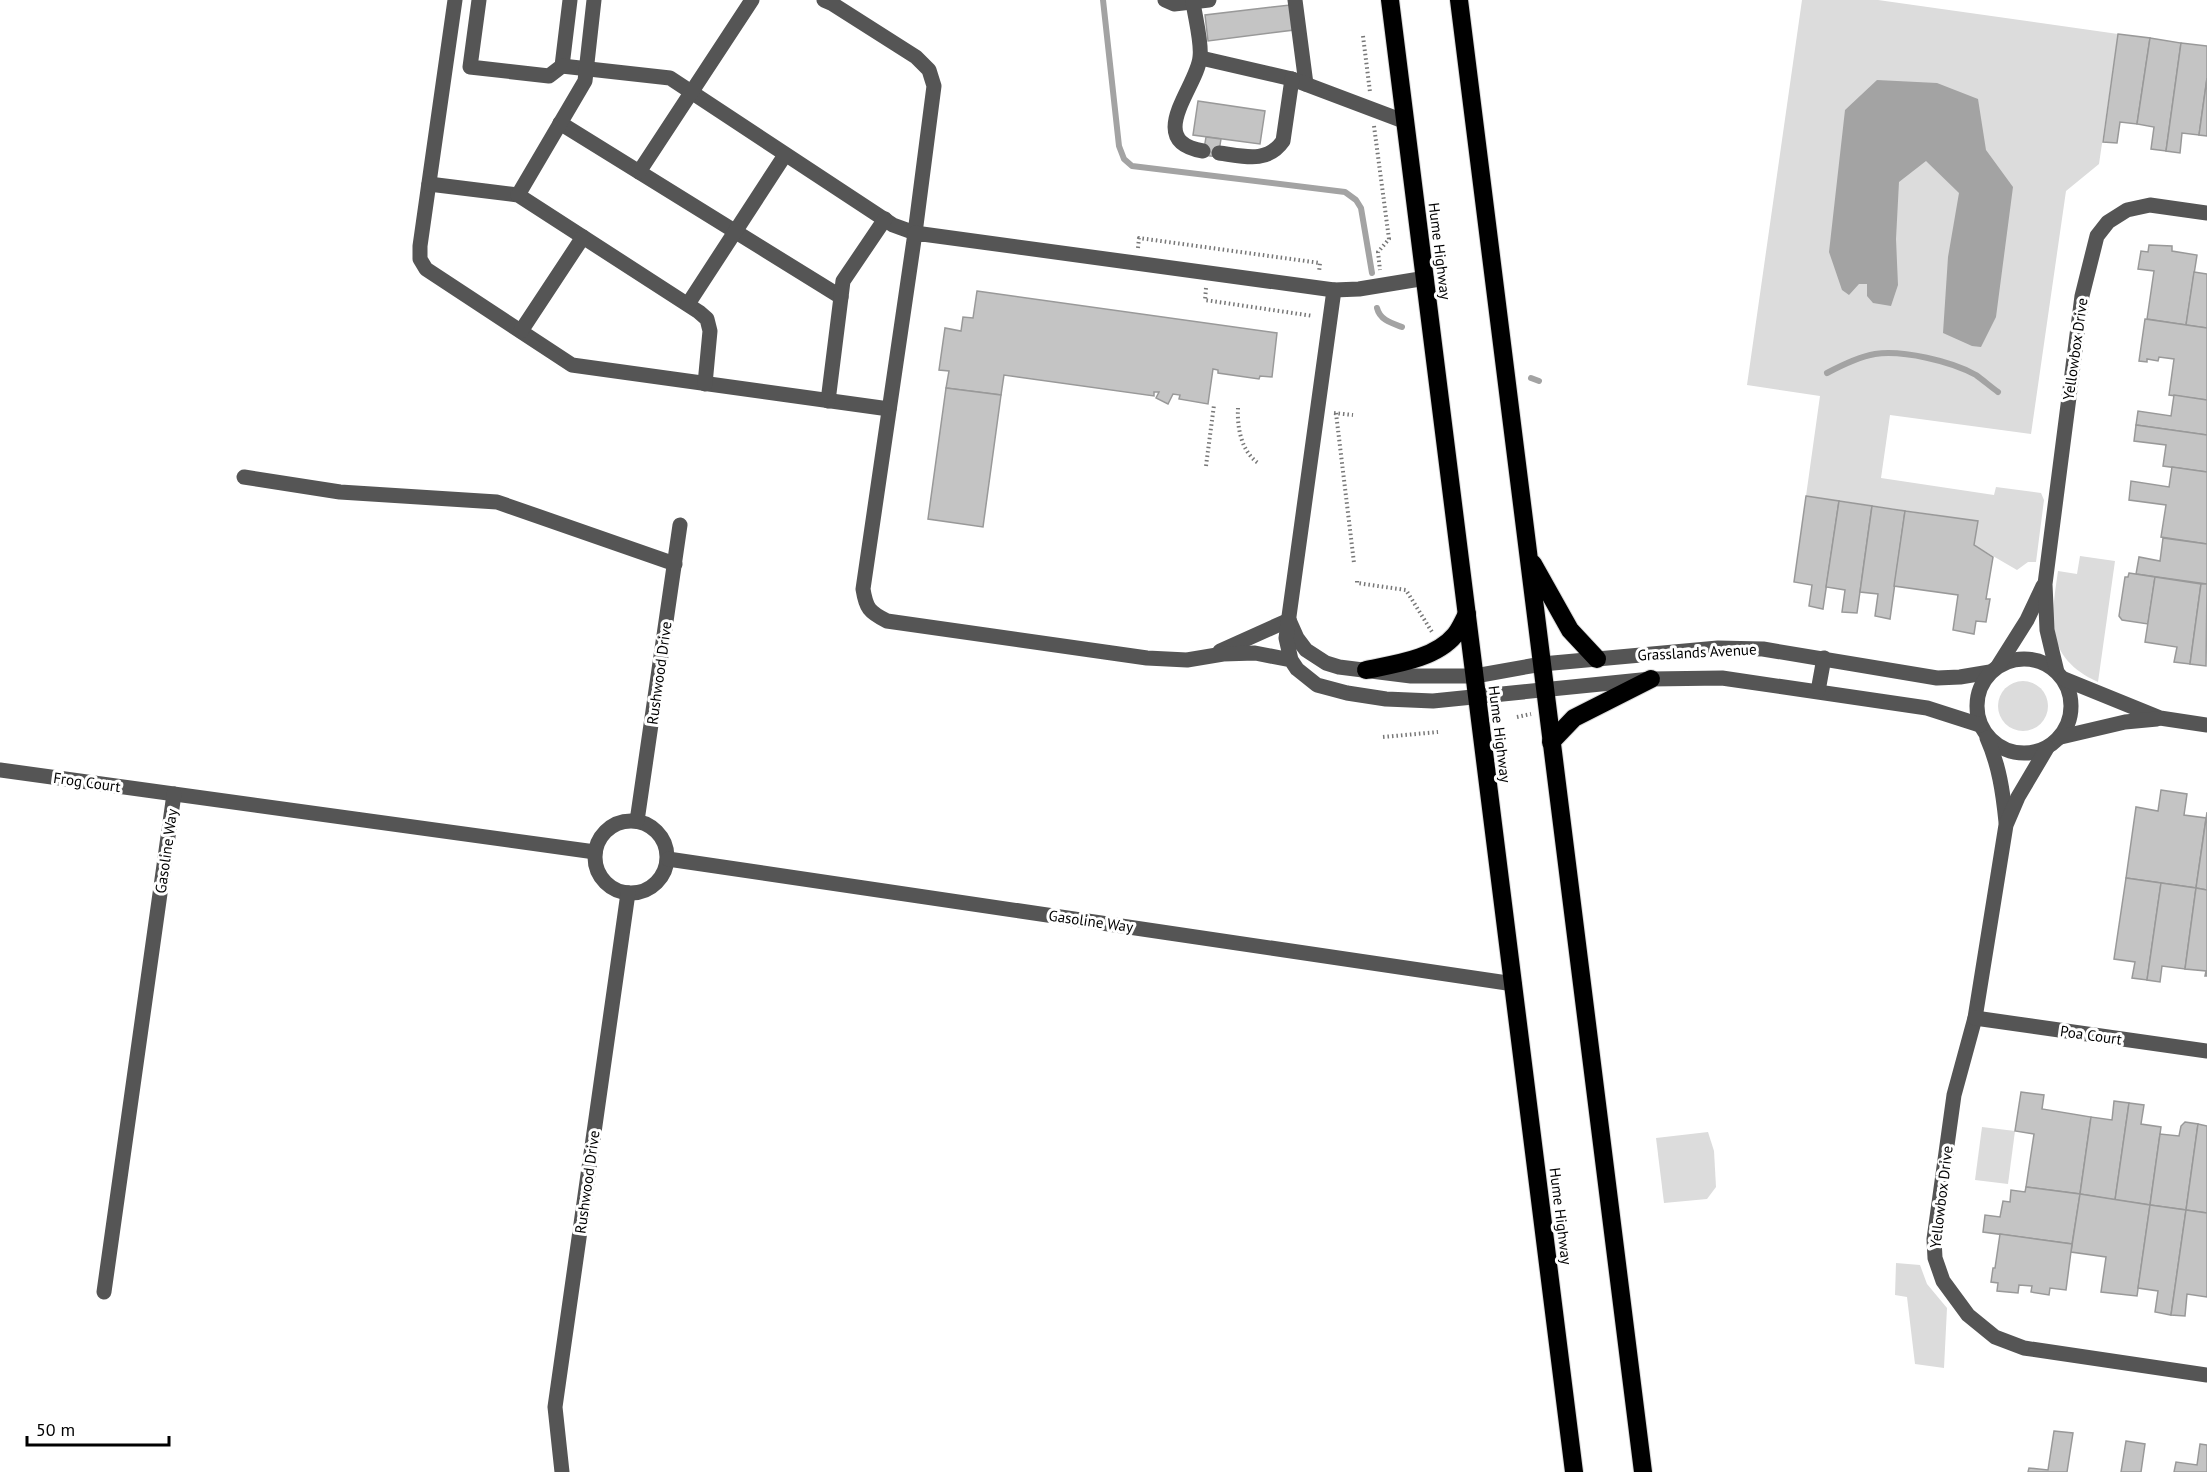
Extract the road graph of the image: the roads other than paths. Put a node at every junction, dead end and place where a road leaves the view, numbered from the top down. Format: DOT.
graph roads {
  1 [pos="455,0"];
  2 [pos="479,0"];
  3 [pos="570,0"];
  4 [pos="594,0"];
  5 [pos="752,0"];
  6 [pos="824,0"];
  7 [pos="1165,0"];
  8 [pos="1295,0"];
  9 [pos="1390,0"];
  10 [pos="1459,0"];
  11 [pos="1201,1"];
  12 [pos="1201,58"];
  13 [pos="562,66"];
  14 [pos="586,69"];
  15 [pos="1299,81"];
  16 [pos="691,92"];
  17 [pos="1406,122"];
  18 [pos="560,123"];
  19 [pos="1203,151"];
  20 [pos="1219,153"];
  21 [pos="785,154"];
  22 [pos="639,172"];
  23 [pos="429,184"];
  24 [pos="518,195"];
  25 [pos="2207,213"];
  26 [pos="885,219"];
  27 [pos="735,231"];
  28 [pos="915,233"];
  29 [pos="583,237"];
  30 [pos="1425,278"];
  31 [pos="1334,290"];
  32 [pos="841,297"];
  33 [pos="688,304"];
  34 [pos="520,331"];
  35 [pos="705,384"];
  36 [pos="828,401"];
  37 [pos="889,409"];
  38 [pos="244,477"];
  39 [pos="680,525"];
  40 [pos="1529,557"];
  41 [pos="675,564"];
  42 [pos="2045,584"];
  43 [pos="1467,614"];
  44 [pos="1289,620"];
  45 [pos="1203,658"];
  46 [pos="1824,658"];
  47 [pos="1597,659"];
  48 [pos="1291,660"];
  49 [pos="1542,664"];
  50 [pos="1366,669"];
  51 [pos="1994,669"];
  52 [pos="1475,676"];
  53 [pos="2060,676"];
  54 [pos="1651,679"];
  55 [pos="1545,688"];
  56 [pos="1818,691"];
  57 [pos="1477,696"];
  58 [pos="2160,718"];
  59 [pos="2207,725"];
  60 [pos="1983,729"];
  61 [pos="2061,737"];
  62 [pos="1551,742"];
  63 [pos="2047,748"];
  64 [pos="0,770"];
  65 [pos="174,794"];
  66 [pos="637,821"];
  67 [pos="2006,825"];
  68 [pos="595,852"];
  69 [pos="668,859"];
  70 [pos="628,893"];
  71 [pos="1514,984"];
  72 [pos="1975,1018"];
  73 [pos="2207,1052"];
  74 [pos="104,1292"];
  75 [pos="2207,1375"];
  76 [pos="562,1472"];
  77 [pos="1575,1472"];
  78 [pos="1643,1472"];
  1 -- 23 [label="street"];
  2 -- 13 [label="street"];
  3 -- 13 [label="street"];
  4 -- 14 [label="street"];
  5 -- 16 [label="street"];
  6 -- 28 [label="street"];
  7 -- 11 [label="street"];
  8 -- 15 [label="street"];
  9 -- 17 [label="highway, Hume Highway"];
  10 -- 40 [label="highway"];
  11 -- 12 [label="street"];
  12 -- 15 [label="street"];
  12 -- 19 [label="street"];
  13 -- 14 [label="street"];
  14 -- 16 [label="street"];
  14 -- 18 [label="street"];
  15 -- 17 [label="street"];
  15 -- 20 [label="street"];
  16 -- 21 [label="street"];
  16 -- 22 [label="street"];
  17 -- 30 [label="highway, Hume Highway"];
  18 -- 22 [label="street"];
  18 -- 24 [label="street"];
  21 -- 26 [label="street"];
  21 -- 27 [label="street"];
  22 -- 27 [label="street"];
  23 -- 24 [label="street"];
  23 -- 34 [label="street"];
  24 -- 29 [label="street"];
  25 -- 42 [label="street, Yellowbox Drive"];
  26 -- 28 [label="street"];
  26 -- 32 [label="street"];
  27 -- 32 [label="street"];
  27 -- 33 [label="street"];
  28 -- 31 [label="street"];
  28 -- 37 [label="street"];
  29 -- 33 [label="street"];
  29 -- 34 [label="street"];
  30 -- 31 [label="street"];
  30 -- 43 [label="highway, Hume Highway"];
  31 -- 44 [label="street"];
  32 -- 36 [label="street"];
  33 -- 35 [label="street"];
  34 -- 35 [label="street"];
  35 -- 36 [label="street"];
  36 -- 37 [label="street"];
  37 -- 45 [label="street"];
  38 -- 41 [label="street"];
  39 -- 41 [label="street, Rushwood Drive"];
  40 -- 47 [label="highway"];
  40 -- 49 [label="highway"];
  41 -- 66 [label="street, Rushwood Drive"];
  42 -- 51 [label="street"];
  42 -- 53 [label="street"];
  43 -- 50 [label="highway"];
  43 -- 52 [label="highway, Hume Highway"];
  44 -- 45 [label="street"];
  44 -- 48 [label="street"];
  44 -- 50 [label="street, Grasslands Avenue"];
  45 -- 48 [label="street"];
  46 -- 47 [label="street, Grasslands Avenue"];
  46 -- 51 [label="street, Grasslands Avenue"];
  46 -- 56 [label="street"];
  47 -- 49 [label="street, Grasslands Avenue"];
  48 -- 57 [label="street, Grasslands Avenue"];
  49 -- 52 [label="street, Grasslands Avenue"];
  49 -- 55 [label="highway"];
  50 -- 52 [label="street, Grasslands Avenue"];
  51 -- 53 [label="street"];
  51 -- 60 [label="street"];
  52 -- 57 [label="highway, Hume Highway"];
  53 -- 58 [label="street"];
  53 -- 61 [label="street"];
  54 -- 55 [label="street, Grasslands Avenue"];
  54 -- 56 [label="street, Grasslands Avenue"];
  54 -- 62 [label="highway"];
  55 -- 57 [label="street, Grasslands Avenue"];
  55 -- 62 [label="highway"];
  56 -- 60 [label="street, Grasslands Avenue"];
  57 -- 71 [label="highway, Hume Highway"];
  58 -- 59 [label="street"];
  58 -- 61 [label="street"];
  60 -- 63 [label="street"];
  60 -- 67 [label="street"];
  61 -- 63 [label="street"];
  62 -- 78 [label="highway"];
  63 -- 67 [label="street"];
  64 -- 65 [label="street, Frog Court"];
  65 -- 68 [label="street, Gasoline Way"];
  65 -- 74 [label="street, Gasoline Way"];
  66 -- 68 [label="street"];
  66 -- 69 [label="street"];
  67 -- 72 [label="street, Yellowbox Drive"];
  68 -- 70 [label="street"];
  69 -- 70 [label="street"];
  69 -- 71 [label="street, Gasoline Way"];
  70 -- 76 [label="street, Rushwood Drive"];
  71 -- 77 [label="highway, Hume Highway"];
  72 -- 73 [label="street, Poa Court"];
  72 -- 75 [label="street, Yellowbox Drive"];
}
